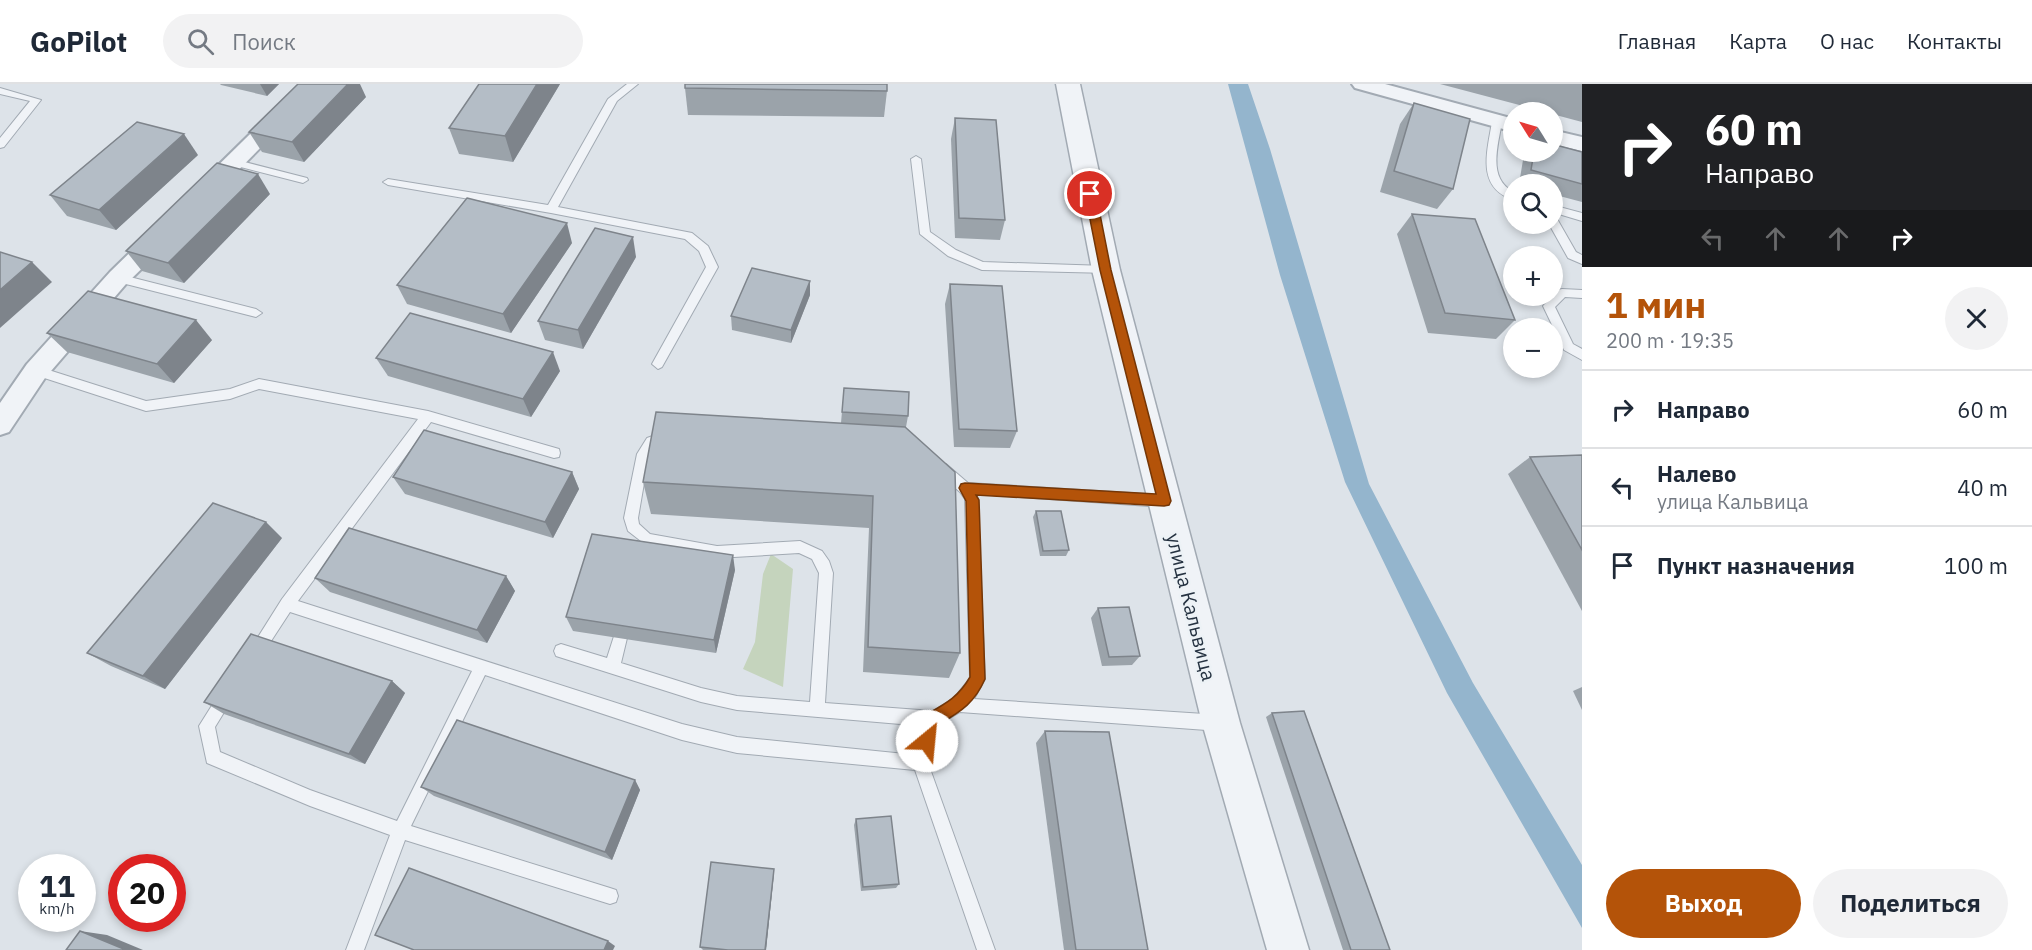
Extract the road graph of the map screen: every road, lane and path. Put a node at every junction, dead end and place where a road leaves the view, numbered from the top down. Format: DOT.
graph roads {
  1 [pos="313,84"];
  2 [pos="633,84"];
  3 [pos="1068,84"];
  4 [pos="1362,84"];
  5 [pos="0,92"];
  6 [pos="1503,123"];
  7 [pos="1503,131"];
  8 [pos="1563,140"];
  9 [pos="1582,144"];
  10 [pos="0,145"];
  11 [pos="916,159"];
  12 [pos="233,162"];
  13 [pos="303,180"];
  14 [pos="388,182"];
  15 [pos="1503,193"];
  16 [pos="551,209"];
  17 [pos="1563,211"];
  18 [pos="1582,217"];
  19 [pos="1560,234"];
  20 [pos="1582,260"];
  21 [pos="1106,270"];
  22 [pos="118,278"];
  23 [pos="1582,294"];
  24 [pos="256,313"];
  25 [pos="1582,355"];
  26 [pos="658,364"];
  27 [pos="36,371"];
  28 [pos="428,416"];
  29 [pos="0,424"];
  30 [pos="678,436"];
  31 [pos="554,453"];
  32 [pos="926,456"];
  33 [pos="965,488"];
  34 [pos="1164,501"];
  35 [pos="287,604"];
  36 [pos="620,638"];
  37 [pos="561,651"];
  38 [pos="612,667"];
  39 [pos="481,668"];
  40 [pos="959,705"];
  41 [pos="818,710"];
  42 [pos="934,718"];
  43 [pos="1221,723"];
  44 [pos="920,763"];
  45 [pos="400,832"];
  46 [pos="610,896"];
  47 [pos="355,950"];
  48 [pos="986,950"];
  49 [pos="1288,950"];
  1 -- 12 [label="street"];
  2 -- 16 [label="lane"];
  3 -- 21 [label="street, улица Кальвица"];
  4 -- 6 [label="street"];
  5 -- 10 [label="lane"];
  7 -- 15 [label="lane"];
  8 -- 9 [label="street"];
  11 -- 21 [label="lane"];
  12 -- 13 [label="lane"];
  12 -- 22 [label="street"];
  14 -- 16 [label="lane"];
  16 -- 26 [label="lane"];
  17 -- 18 [label="lane"];
  19 -- 20 [label="lane"];
  21 -- 34 [label="street, улица Кальвица"];
  22 -- 24 [label="lane"];
  22 -- 27 [label="street"];
  23 -- 25 [label="lane"];
  27 -- 28 [label="lane"];
  27 -- 29 [label="street"];
  28 -- 31 [label="lane"];
  28 -- 35 [label="lane"];
  30 -- 41 [label="lane"];
  32 -- 33 [label="lane"];
  33 -- 34 [label="lane"];
  33 -- 40 [label="lane"];
  34 -- 43 [label="street, улица Кальвица"];
  35 -- 39 [label="lane"];
  35 -- 45 [label="lane"];
  36 -- 38 [label="lane"];
  37 -- 38 [label="lane"];
  38 -- 41 [label="lane"];
  39 -- 44 [label="lane"];
  39 -- 45 [label="lane"];
  40 -- 42 [label="lane"];
  40 -- 43 [label="lane"];
  41 -- 42 [label="lane"];
  42 -- 44 [label="lane"];
  43 -- 49 [label="street, улица Кальвица"];
  44 -- 48 [label="lane"];
  45 -- 46 [label="lane"];
  45 -- 47 [label="lane"];
}
